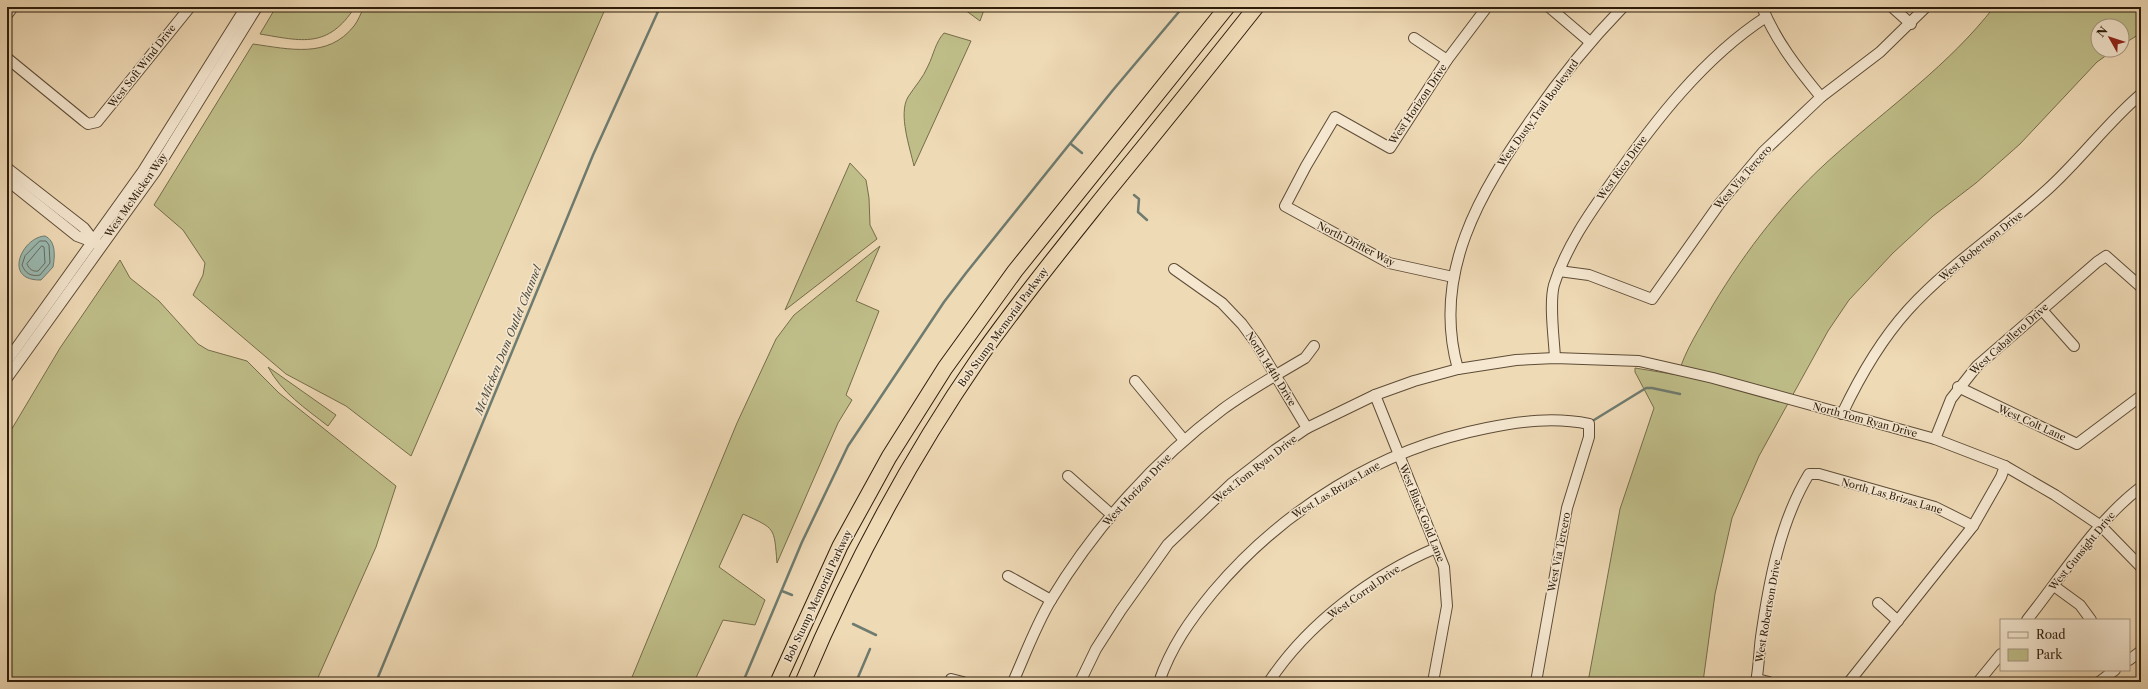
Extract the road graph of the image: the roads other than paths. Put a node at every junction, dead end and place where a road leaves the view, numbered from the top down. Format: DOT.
graph roads {
  1 [pos="13,7"];
  2 [pos="190,7"];
  3 [pos="246,7"];
  4 [pos="257,7"];
  5 [pos="1227,7"];
  6 [pos="1256,7"];
  7 [pos="1486,7"];
  8 [pos="1549,7"];
  9 [pos="1623,7"];
  10 [pos="1762,7"];
  11 [pos="1892,7"];
  12 [pos="1926,7"];
  13 [pos="7,15"];
  14 [pos="1766,17"];
  15 [pos="1911,24"];
  16 [pos="1414,38"];
  17 [pos="1590,42"];
  18 [pos="7,58"];
  19 [pos="1447,60"];
  20 [pos="2141,94"];
  21 [pos="1821,97"];
  22 [pos="7,168"];
  23 [pos="7,180"];
  24 [pos="1285,206"];
  25 [pos="97,243"];
  26 [pos="1174,269"];
  27 [pos="1559,271"];
  28 [pos="1453,277"];
  29 [pos="2141,287"];
  30 [pos="2042,310"];
  31 [pos="1314,346"];
  32 [pos="2074,346"];
  33 [pos="1555,358"];
  34 [pos="7,361"];
  35 [pos="1458,369"];
  36 [pos="1275,376"];
  37 [pos="7,378"];
  38 [pos="1135,381"];
  39 [pos="1958,387"];
  40 [pos="1375,395"];
  41 [pos="2141,396"];
  42 [pos="1842,414"];
  43 [pos="1588,424"];
  44 [pos="1307,428"];
  45 [pos="1935,439"];
  46 [pos="1184,440"];
  47 [pos="1399,455"];
  48 [pos="2005,466"];
  49 [pos="1809,474"];
  50 [pos="1068,476"];
  51 [pos="2141,488"];
  52 [pos="1112,516"];
  53 [pos="1973,526"];
  54 [pos="2101,526"];
  55 [pos="1436,548"];
  56 [pos="2141,567"];
  57 [pos="1008,576"];
  58 [pos="2054,586"];
  59 [pos="1051,600"];
  60 [pos="1878,603"];
  61 [pos="2029,619"];
  62 [pos="2089,619"];
  63 [pos="1898,621"];
  64 [pos="2141,651"];
  65 [pos="2000,655"];
  66 [pos="2130,659"];
  67 [pos="2114,671"];
  68 [pos="951,679"];
  69 [pos="1756,680"];
  70 [pos="778,682"];
  71 [pos="803,682"];
  72 [pos="963,682"];
  73 [pos="1013,682"];
  74 [pos="1080,682"];
  75 [pos="1159,682"];
  76 [pos="1269,682"];
  77 [pos="1433,682"];
  78 [pos="1536,682"];
  79 [pos="1769,682"];
  80 [pos="1849,682"];
  81 [pos="1978,682"];
  82 [pos="2099,682"];
  1 -- 13 [label="street"];
  2 -- 18 [label="street, West Soft Wind Drive"];
  3 -- 25 [label="street, West McMicken Way"];
  4 -- 25 [label="street, West McMicken Way"];
  5 -- 70 [label="highway, Bob Stump Memorial Parkway"];
  6 -- 71 [label="highway, Bob Stump Memorial Parkway"];
  7 -- 19 [label="street, West Horizon Drive"];
  8 -- 17 [label="street"];
  9 -- 17 [label="street, West Dusty Trail Boulevard"];
  10 -- 14 [label="street"];
  11 -- 15 [label="street"];
  12 -- 15 [label="street, West Via Tercero"];
  14 -- 21 [label="street"];
  14 -- 27 [label="street, West Rico Drive"];
  15 -- 21 [label="street, West Via Tercero"];
  16 -- 19 [label="street"];
  17 -- 28 [label="street, West Dusty Trail Boulevard"];
  19 -- 24 [label="street, West Horizon Drive"];
  20 -- 42 [label="street, West Robertson Drive"];
  21 -- 27 [label="street, West Via Tercero"];
  22 -- 25 [label="street"];
  23 -- 25 [label="street"];
  24 -- 28 [label="street, North Drifter Way"];
  25 -- 34 [label="street, West McMicken Way"];
  25 -- 37 [label="street, West McMicken Way"];
  26 -- 36 [label="street, North 144th Drive"];
  27 -- 33 [label="street, West Rico Drive"];
  28 -- 35 [label="street, West Dusty Trail Boulevard"];
  29 -- 30 [label="street, West Caballero Drive"];
  30 -- 32 [label="street"];
  30 -- 39 [label="street, West Caballero Drive"];
  31 -- 36 [label="street, West Horizon Drive"];
  33 -- 35 [label="street, West Tom Ryan Drive"];
  33 -- 42 [label="street, North Tom Ryan Drive"];
  35 -- 40 [label="street, West Tom Ryan Drive"];
  36 -- 44 [label="street, North 144th Drive"];
  36 -- 46 [label="street, West Horizon Drive"];
  38 -- 46 [label="street"];
  39 -- 41 [label="street, West Colt Lane"];
  39 -- 45 [label="street, West Caballero Drive"];
  40 -- 44 [label="street, West Tom Ryan Drive"];
  40 -- 47 [label="street, West Black Gold Lane"];
  42 -- 45 [label="street, North Tom Ryan Drive"];
  43 -- 47 [label="street, West Las Brizas Lane"];
  43 -- 78 [label="street, West Via Tercero"];
  44 -- 74 [label="street, West Tom Ryan Drive"];
  45 -- 48 [label="street, North Tom Ryan Drive"];
  46 -- 52 [label="street, West Horizon Drive"];
  47 -- 55 [label="street, West Black Gold Lane"];
  47 -- 75 [label="street, West Las Brizas Lane"];
  48 -- 53 [label="street"];
  48 -- 54 [label="street, North Tom Ryan Drive"];
  49 -- 53 [label="street, North Las Brizas Lane"];
  49 -- 69 [label="street, West Robertson Drive"];
  50 -- 52 [label="street"];
  51 -- 54 [label="street, West Gunsight Drive"];
  52 -- 59 [label="street, West Horizon Drive"];
  53 -- 63 [label="street"];
  54 -- 56 [label="street, North Tom Ryan Drive"];
  54 -- 58 [label="street, West Gunsight Drive"];
  55 -- 76 [label="street, West Corral Drive"];
  55 -- 77 [label="street, West Black Gold Lane"];
  57 -- 59 [label="street"];
  58 -- 61 [label="street, West Gunsight Drive"];
  58 -- 62 [label="street"];
  59 -- 73 [label="street, West Horizon Drive"];
  60 -- 63 [label="street"];
  63 -- 80 [label="street"];
  64 -- 66 [label="street"];
  65 -- 81 [label="street"];
  67 -- 82 [label="street"];
  68 -- 72 [label="street"];
  69 -- 79 [label="street"];
}
